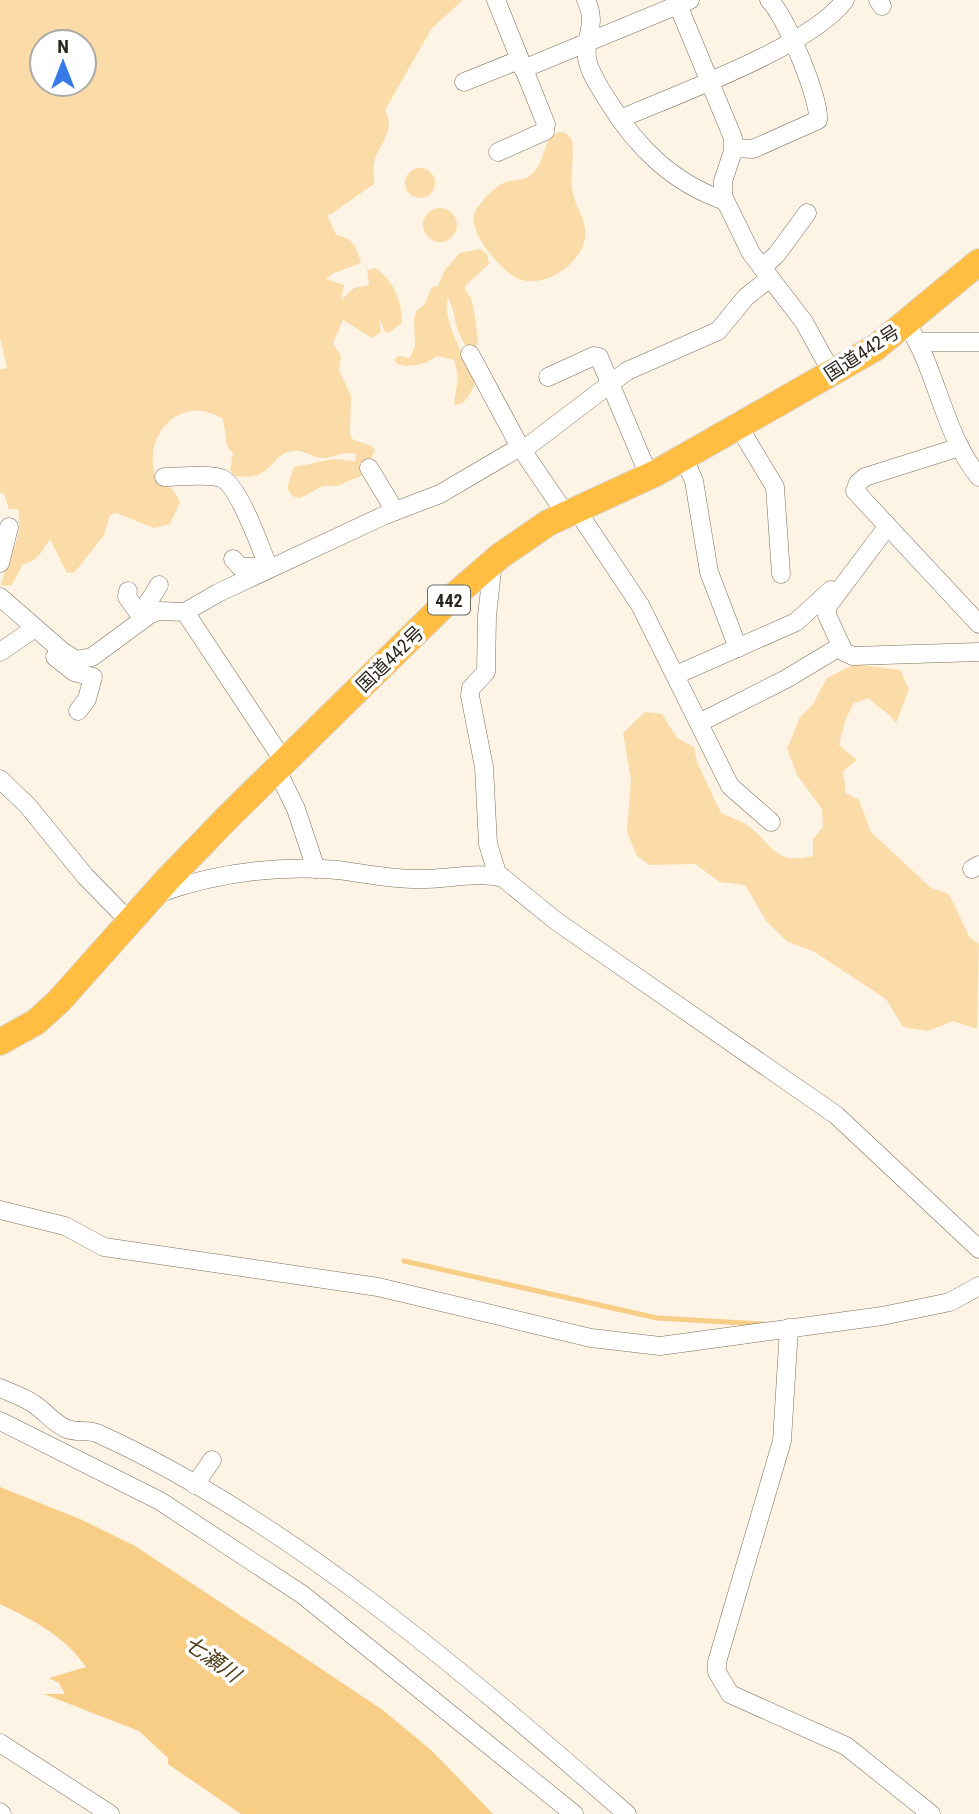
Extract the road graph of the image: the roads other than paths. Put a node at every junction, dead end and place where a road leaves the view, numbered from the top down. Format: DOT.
graph roads {
  1 [pos="496,0"];
  2 [pos="587,0"];
  3 [pos="769,0"];
  4 [pos="845,0"];
  5 [pos="684,2"];
  6 [pos="589,41"];
  7 [pos="792,42"];
  8 [pos="521,64"];
  9 [pos="710,80"];
  10 [pos="464,82"];
  11 [pos="620,119"];
  12 [pos="733,148"];
  13 [pos="498,152"];
  14 [pos="725,201"];
  15 [pos="807,213"];
  16 [pos="979,262"];
  17 [pos="766,273"];
  18 [pos="913,333"];
  19 [pos="979,342"];
  20 [pos="470,354"];
  21 [pos="832,373"];
  22 [pos="548,377"];
  23 [pos="612,384"];
  24 [pos="739,427"];
  25 [pos="960,447"];
  26 [pos="522,448"];
  27 [pos="684,458"];
  28 [pos="369,468"];
  29 [pos="649,476"];
  30 [pos="163,477"];
  31 [pos="979,477"];
  32 [pos="395,511"];
  33 [pos="570,511"];
  34 [pos="9,527"];
  35 [pos="887,527"];
  36 [pos="233,559"];
  37 [pos="493,562"];
  38 [pos="0,563"];
  39 [pos="271,567"];
  40 [pos="781,574"];
  41 [pos="159,585"];
  42 [pos="842,585"];
  43 [pos="128,591"];
  44 [pos="0,597"];
  45 [pos="185,612"];
  46 [pos="142,616"];
  47 [pos="979,624"];
  48 [pos="35,628"];
  49 [pos="53,644"];
  50 [pos="841,646"];
  51 [pos="738,648"];
  52 [pos="0,652"];
  53 [pos="979,652"];
  54 [pos="676,675"];
  55 [pos="78,711"];
  56 [pos="699,723"];
  57 [pos="281,766"];
  58 [pos="0,779"];
  59 [pos="771,822"];
  60 [pos="316,869"];
  61 [pos="503,877"];
  62 [pos="152,896"];
  63 [pos="130,922"];
  64 [pos="0,1042"];
  65 [pos="0,1210"];
  66 [pos="979,1249"];
  67 [pos="979,1286"];
  68 [pos="789,1328"];
  69 [pos="0,1388"];
  70 [pos="0,1421"];
  71 [pos="212,1460"];
  72 [pos="195,1485"];
  73 [pos="0,1743"];
  74 [pos="110,1814"];
  75 [pos="574,1814"];
  76 [pos="627,1814"];
  77 [pos="931,1814"];
  1 -- 8 [label="street"];
  2 -- 6 [label="street"];
  3 -- 7 [label="street"];
  4 -- 7 [label="street"];
  5 -- 6 [label="street"];
  5 -- 9 [label="street"];
  6 -- 8 [label="street"];
  6 -- 11 [label="street"];
  7 -- 9 [label="street"];
  7 -- 12 [label="street"];
  8 -- 10 [label="street"];
  8 -- 13 [label="street"];
  9 -- 11 [label="street"];
  9 -- 12 [label="street"];
  11 -- 14 [label="street"];
  12 -- 14 [label="street"];
  14 -- 17 [label="street"];
  15 -- 17 [label="street"];
  16 -- 18 [label="highway, 国道442号 / 442"];
  17 -- 21 [label="street"];
  17 -- 23 [label="street"];
  18 -- 19 [label="street"];
  18 -- 21 [label="highway, 国道442号 / 442"];
  18 -- 25 [label="street"];
  20 -- 26 [label="street"];
  21 -- 24 [label="highway, 国道442号 / 442"];
  22 -- 23 [label="street"];
  23 -- 26 [label="street"];
  23 -- 29 [label="street"];
  24 -- 27 [label="highway, 国道442号 / 442"];
  24 -- 40 [label="street"];
  25 -- 31 [label="street"];
  25 -- 35 [label="street"];
  26 -- 32 [label="street"];
  26 -- 33 [label="street"];
  27 -- 29 [label="highway, 国道442号 / 442"];
  27 -- 51 [label="street"];
  28 -- 32 [label="street"];
  29 -- 33 [label="highway, 国道442号 / 442"];
  30 -- 39 [label="street"];
  32 -- 39 [label="street"];
  33 -- 37 [label="highway, 国道442号 / 442"];
  33 -- 54 [label="street"];
  34 -- 38 [label="street"];
  35 -- 42 [label="street"];
  35 -- 47 [label="street"];
  36 -- 39 [label="street"];
  37 -- 57 [label="highway, 国道442号 / 442"];
  37 -- 61 [label="street"];
  39 -- 45 [label="street"];
  41 -- 46 [label="street"];
  42 -- 50 [label="street"];
  42 -- 51 [label="street"];
  43 -- 46 [label="street"];
  44 -- 48 [label="street"];
  45 -- 46 [label="street"];
  45 -- 57 [label="street"];
  46 -- 49 [label="street"];
  48 -- 49 [label="street"];
  48 -- 52 [label="street"];
  49 -- 55 [label="street"];
  50 -- 53 [label="street"];
  50 -- 56 [label="street"];
  51 -- 54 [label="street"];
  54 -- 56 [label="street"];
  56 -- 59 [label="street"];
  57 -- 60 [label="street"];
  57 -- 62 [label="highway, 国道442号 / 442"];
  58 -- 63 [label="street"];
  60 -- 61 [label="street"];
  60 -- 62 [label="street"];
  61 -- 66 [label="street"];
  62 -- 63 [label="highway, 国道442号 / 442"];
  63 -- 64 [label="highway, 国道442号 / 442"];
  65 -- 68 [label="street"];
  67 -- 68 [label="street"];
  68 -- 77 [label="street"];
  69 -- 72 [label="street"];
  70 -- 75 [label="street"];
  71 -- 72 [label="street"];
  72 -- 76 [label="street"];
  73 -- 74 [label="street"];
}
